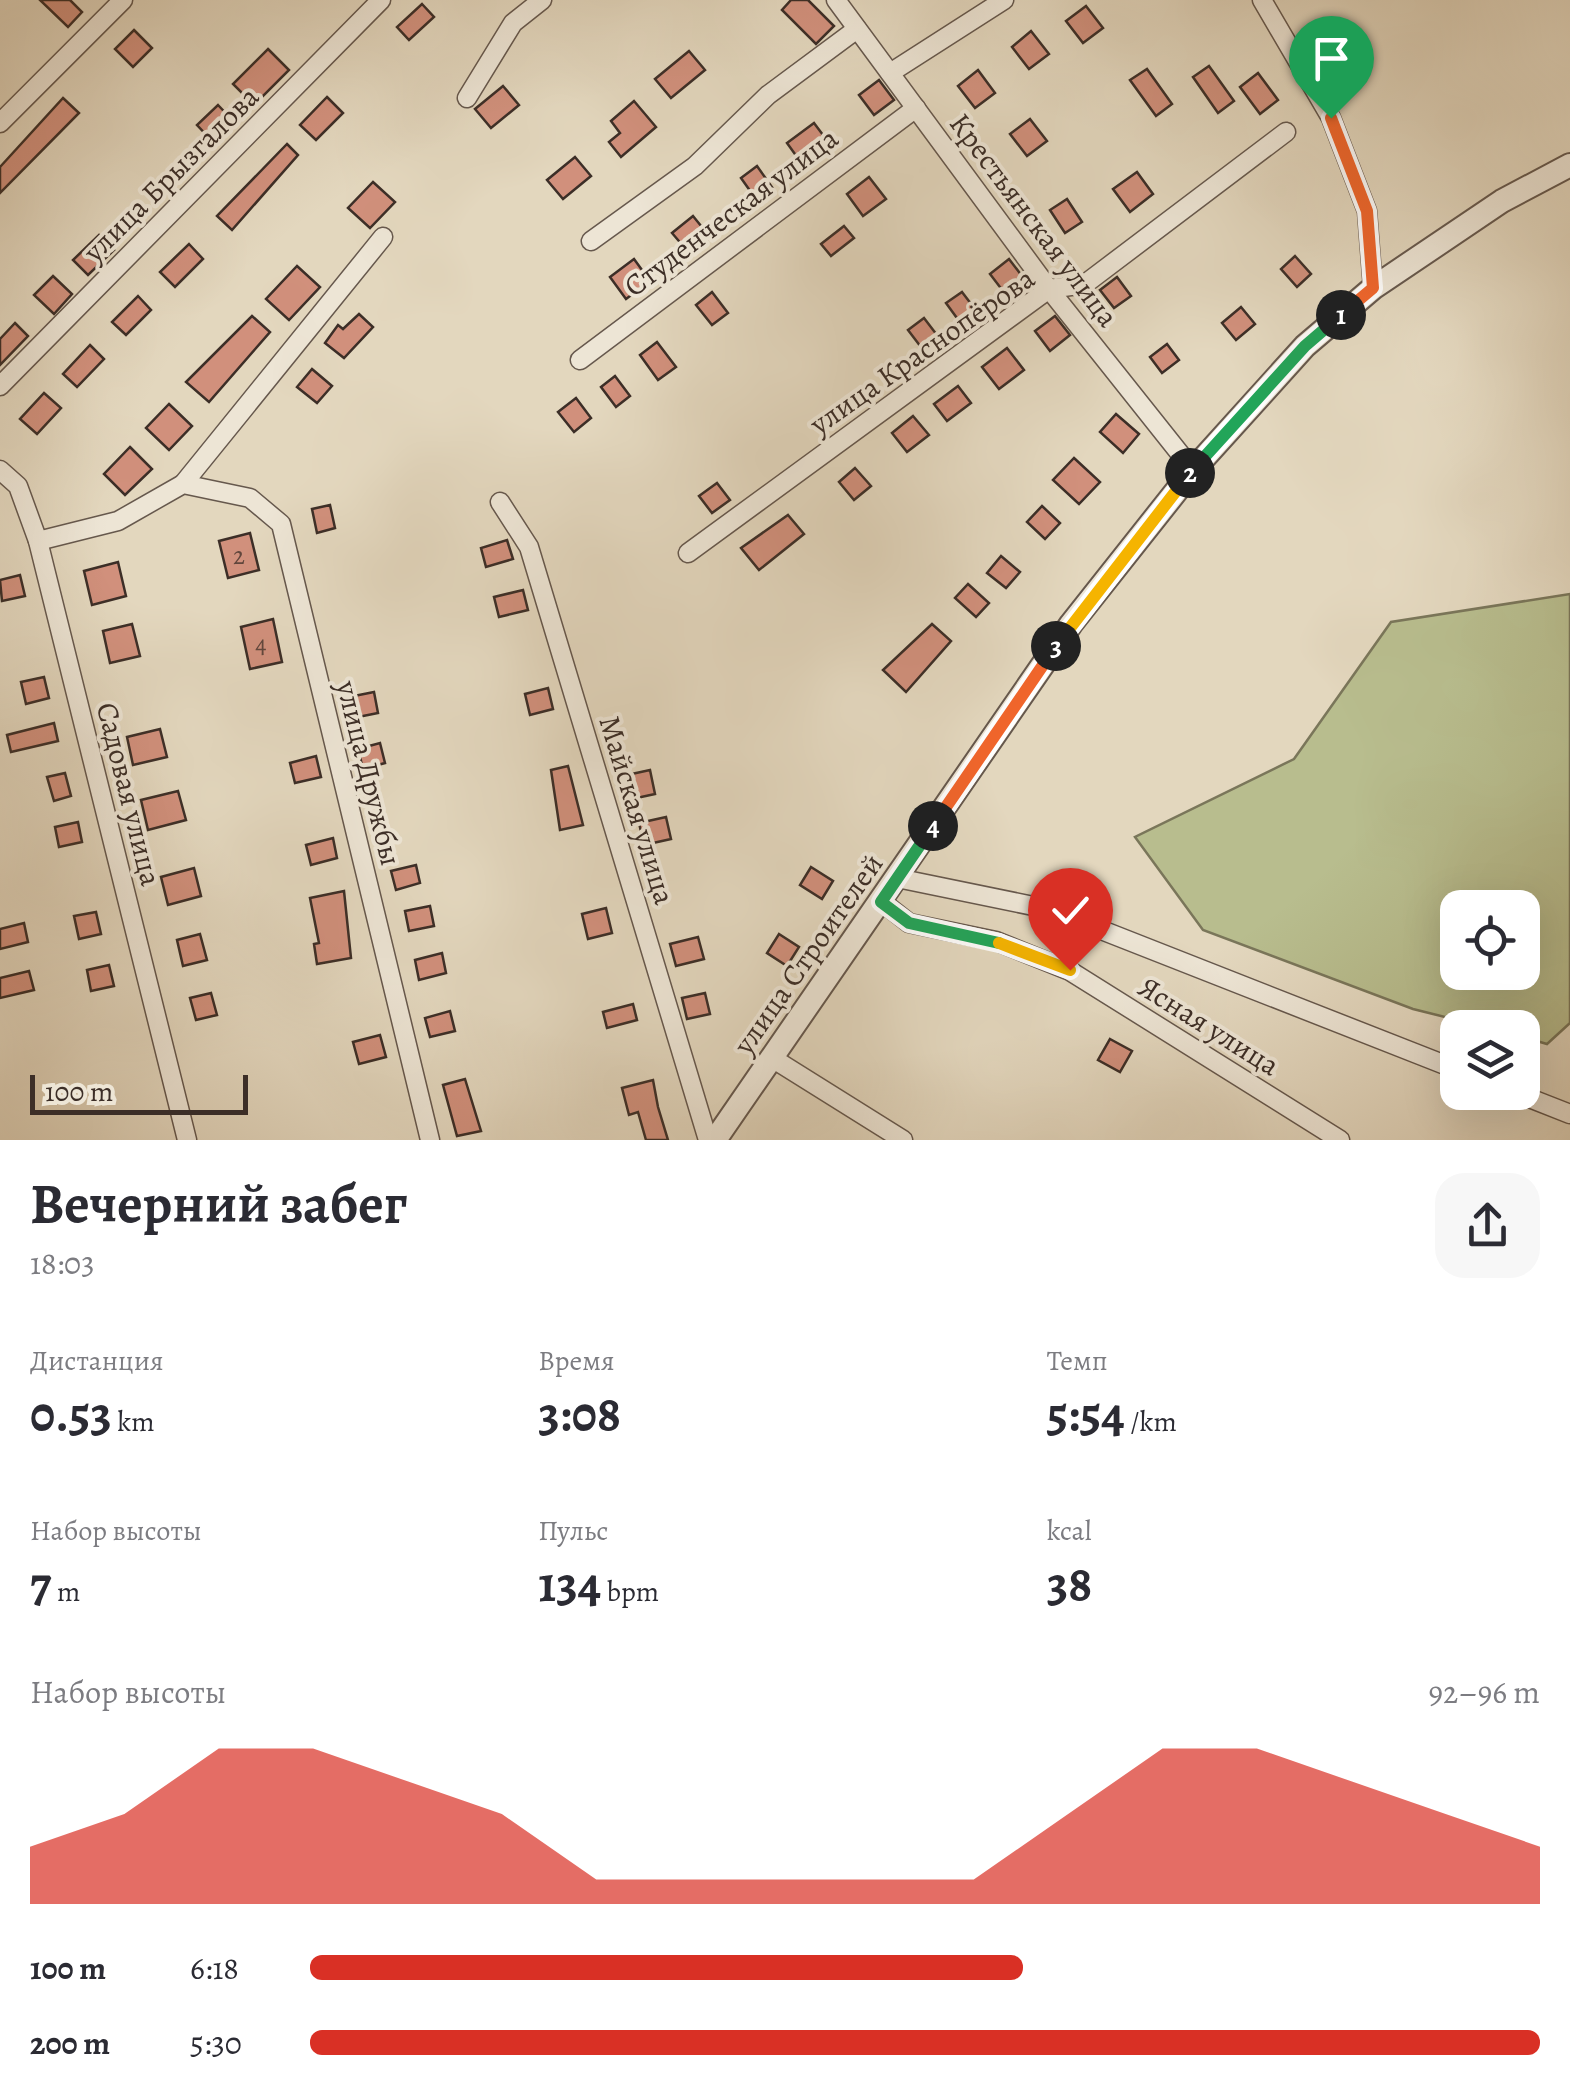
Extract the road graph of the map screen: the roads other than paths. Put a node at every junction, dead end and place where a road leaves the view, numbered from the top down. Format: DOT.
graph roads {
  1 [pos="123,0"];
  2 [pos="381,0"];
  3 [pos="542,0"];
  4 [pos="836,0"];
  5 [pos="1004,0"];
  6 [pos="1262,0"];
  7 [pos="857,29"];
  8 [pos="890,73"];
  9 [pos="467,98"];
  10 [pos="916,108"];
  11 [pos="0,123"];
  12 [pos="1286,132"];
  13 [pos="1570,165"];
  14 [pos="384,237"];
  15 [pos="592,241"];
  16 [pos="1373,288"];
  17 [pos="1049,289"];
  18 [pos="580,360"];
  19 [pos="0,386"];
  20 [pos="0,470"];
  21 [pos="1193,470"];
  22 [pos="183,484"];
  23 [pos="500,502"];
  24 [pos="38,541"];
  25 [pos="688,553"];
  26 [pos="897,878"];
  27 [pos="881,902"];
  28 [pos="772,1058"];
  29 [pos="1440,1063"];
  30 [pos="1540,1102"];
  31 [pos="1570,1114"];
  32 [pos="187,1140"];
  33 [pos="430,1140"];
  34 [pos="712,1140"];
  35 [pos="903,1140"];
  36 [pos="1340,1140"];
  1 -- 11 [label="street"];
  2 -- 19 [label="street, улица Брызгалова"];
  3 -- 9 [label="street"];
  4 -- 7 [label="street, Крестьянская улица"];
  5 -- 8 [label="street"];
  6 -- 16 [label="street"];
  7 -- 8 [label="street, Крестьянская улица"];
  7 -- 15 [label="street"];
  8 -- 10 [label="street, Крестьянская улица"];
  10 -- 17 [label="street, Крестьянская улица"];
  10 -- 18 [label="street, Студенческая улица"];
  12 -- 17 [label="street, улица Краснопёрова"];
  13 -- 16 [label="street, улица Строителей"];
  14 -- 22 [label="street"];
  16 -- 21 [label="street, улица Строителей"];
  17 -- 21 [label="street, Крестьянская улица"];
  17 -- 25 [label="street, улица Краснопёрова"];
  20 -- 24 [label="street, Садовая улица"];
  21 -- 26 [label="street, улица Строителей"];
  22 -- 24 [label="street"];
  22 -- 33 [label="street, улица Дружбы"];
  23 -- 34 [label="street, Майская улица"];
  24 -- 32 [label="street, Садовая улица"];
  26 -- 27 [label="street, улица Строителей"];
  26 -- 29 [label="street"];
  27 -- 28 [label="street, улица Строителей"];
  27 -- 36 [label="street, Ясная улица"];
  28 -- 34 [label="street, улица Строителей"];
  28 -- 35 [label="street"];
  30 -- 31 [label="street"];
}
